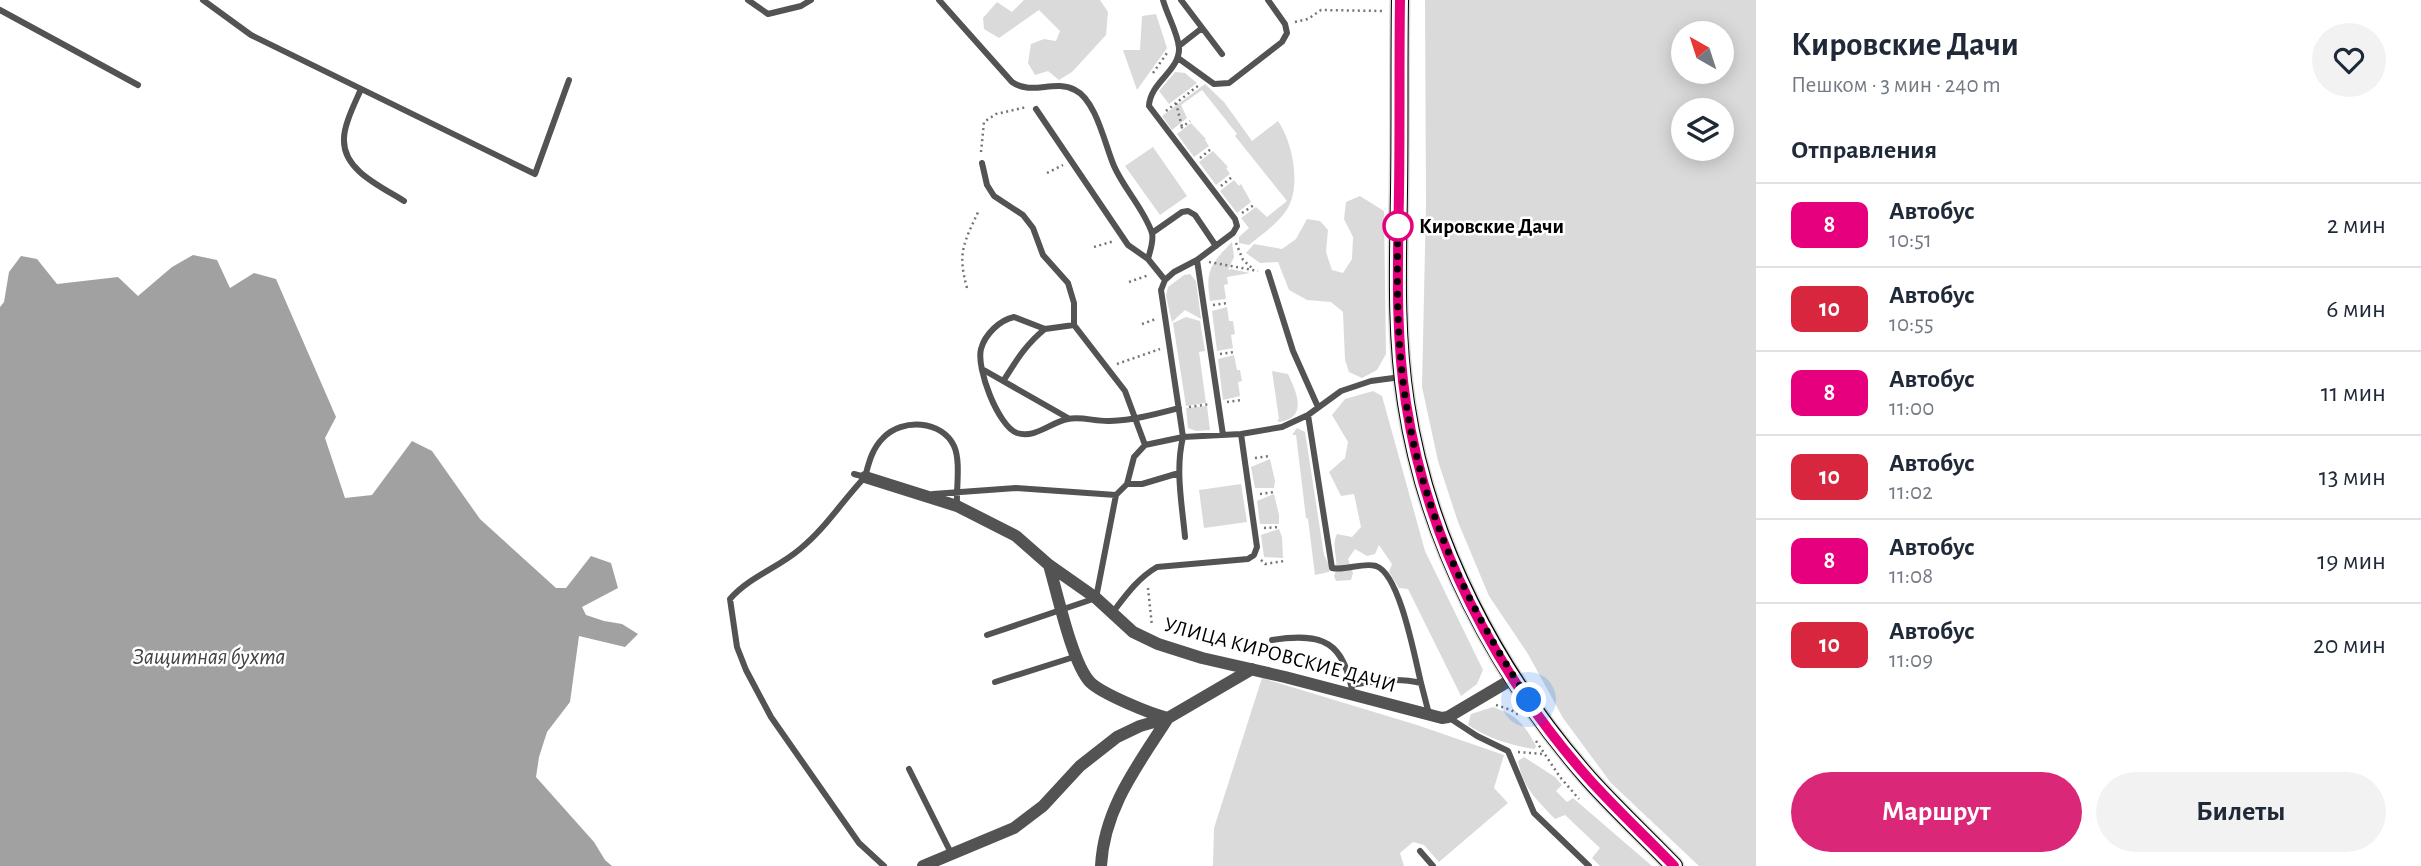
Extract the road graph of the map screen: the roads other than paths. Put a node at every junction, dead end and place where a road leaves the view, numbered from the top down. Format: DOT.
graph roads {
  1 [pos="203,0"];
  2 [pos="748,0"];
  3 [pos="811,0"];
  4 [pos="939,0"];
  5 [pos="1163,0"];
  6 [pos="1181,0"];
  7 [pos="1268,0"];
  8 [pos="1400,0"];
  9 [pos="0,10"];
  10 [pos="1202,28"];
  11 [pos="1179,46"];
  12 [pos="1222,54"];
  13 [pos="1178,58"];
  14 [pos="569,80"];
  15 [pos="138,85"];
  16 [pos="361,89"];
  17 [pos="1035,108"];
  18 [pos="982,163"];
  19 [pos="404,201"];
  20 [pos="1152,233"];
  21 [pos="1216,246"];
  22 [pos="1148,259"];
  23 [pos="1197,260"];
  24 [pos="1268,272"];
  25 [pos="1165,280"];
  26 [pos="1074,325"];
  27 [pos="1045,329"];
  28 [pos="982,369"];
  29 [pos="1403,377"];
  30 [pos="1004,380"];
  31 [pos="1318,407"];
  32 [pos="1179,408"];
  33 [pos="1308,415"];
  34 [pos="1068,418"];
  35 [pos="1135,419"];
  36 [pos="1241,434"];
  37 [pos="1223,435"];
  38 [pos="1183,437"];
  39 [pos="1145,444"];
  40 [pos="1179,473"];
  41 [pos="860,476"];
  42 [pos="1127,484"];
  43 [pos="956,492"];
  44 [pos="923,495"];
  45 [pos="1116,495"];
  46 [pos="957,506"];
  47 [pos="1185,537"];
  48 [pos="1049,565"];
  49 [pos="1096,598"];
  50 [pos="1062,611"];
  51 [pos="1112,614"];
  52 [pos="987,635"];
  53 [pos="1272,640"];
  54 [pos="1077,656"];
  55 [pos="1252,669"];
  56 [pos="1514,678"];
  57 [pos="995,682"];
  58 [pos="1421,683"];
  59 [pos="1352,690"];
  60 [pos="1429,716"];
  61 [pos="1448,717"];
  62 [pos="1168,718"];
  63 [pos="909,769"];
  64 [pos="1420,850"];
  65 [pos="952,855"];
  66 [pos="884,866"];
  67 [pos="923,866"];
  68 [pos="1101,866"];
  69 [pos="1433,866"];
  70 [pos="1589,866"];
  71 [pos="1674,866"];
  1 -- 16 [label="lane"];
  2 -- 3 [label="lane"];
  4 -- 20 [label="lane"];
  5 -- 11 [label="lane"];
  6 -- 10 [label="lane"];
  7 -- 13 [label="lane"];
  8 -- 29 [label="main road"];
  9 -- 15 [label="lane"];
  10 -- 11 [label="lane"];
  10 -- 12 [label="lane"];
  11 -- 13 [label="lane"];
  13 -- 21 [label="lane"];
  14 -- 16 [label="lane"];
  16 -- 19 [label="lane"];
  17 -- 22 [label="lane"];
  18 -- 26 [label="lane"];
  20 -- 21 [label="lane"];
  20 -- 22 [label="lane"];
  21 -- 23 [label="lane"];
  22 -- 25 [label="lane"];
  23 -- 25 [label="lane"];
  23 -- 37 [label="lane"];
  24 -- 31 [label="lane"];
  25 -- 32 [label="lane"];
  26 -- 27 [label="lane"];
  26 -- 35 [label="lane"];
  27 -- 28 [label="lane"];
  27 -- 30 [label="lane"];
  28 -- 30 [label="lane"];
  28 -- 34 [label="lane"];
  29 -- 31 [label="lane"];
  29 -- 56 [label="main road"];
  30 -- 34 [label="lane"];
  31 -- 33 [label="lane"];
  32 -- 35 [label="lane"];
  32 -- 38 [label="lane"];
  33 -- 36 [label="lane"];
  33 -- 58 [label="lane"];
  34 -- 35 [label="lane"];
  35 -- 39 [label="lane"];
  36 -- 37 [label="lane"];
  36 -- 51 [label="lane"];
  37 -- 38 [label="lane"];
  38 -- 39 [label="lane"];
  38 -- 40 [label="lane"];
  39 -- 42 [label="lane"];
  40 -- 42 [label="lane"];
  40 -- 47 [label="lane"];
  41 -- 43 [label="lane"];
  41 -- 44 [label="street, УЛИЦА КИРОВСКИЕ ДАЧИ"];
  41 -- 66 [label="lane"];
  42 -- 45 [label="lane"];
  43 -- 44 [label="lane"];
  43 -- 45 [label="lane"];
  43 -- 46 [label="lane"];
  44 -- 46 [label="street, УЛИЦА КИРОВСКИЕ ДАЧИ"];
  45 -- 49 [label="lane"];
  46 -- 48 [label="street, УЛИЦА КИРОВСКИЕ ДАЧИ"];
  48 -- 49 [label="street, УЛИЦА КИРОВСКИЕ ДАЧИ"];
  48 -- 50 [label="street"];
  49 -- 50 [label="lane"];
  49 -- 51 [label="street, УЛИЦА КИРОВСКИЕ ДАЧИ"];
  50 -- 52 [label="lane"];
  50 -- 54 [label="street"];
  51 -- 55 [label="street, УЛИЦА КИРОВСКИЕ ДАЧИ"];
  53 -- 59 [label="lane"];
  54 -- 57 [label="lane"];
  54 -- 62 [label="street"];
  55 -- 59 [label="street, УЛИЦА КИРОВСКИЕ ДАЧИ"];
  55 -- 62 [label="street"];
  56 -- 61 [label="street"];
  56 -- 71 [label="main road"];
  58 -- 59 [label="lane"];
  58 -- 60 [label="lane"];
  59 -- 60 [label="street, УЛИЦА КИРОВСКИЕ ДАЧИ"];
  60 -- 61 [label="street, УЛИЦА КИРОВСКИЕ ДАЧИ"];
  61 -- 70 [label="lane"];
  62 -- 65 [label="street"];
  62 -- 68 [label="street"];
  63 -- 65 [label="lane"];
  64 -- 69 [label="lane"];
  65 -- 67 [label="street"];
}
